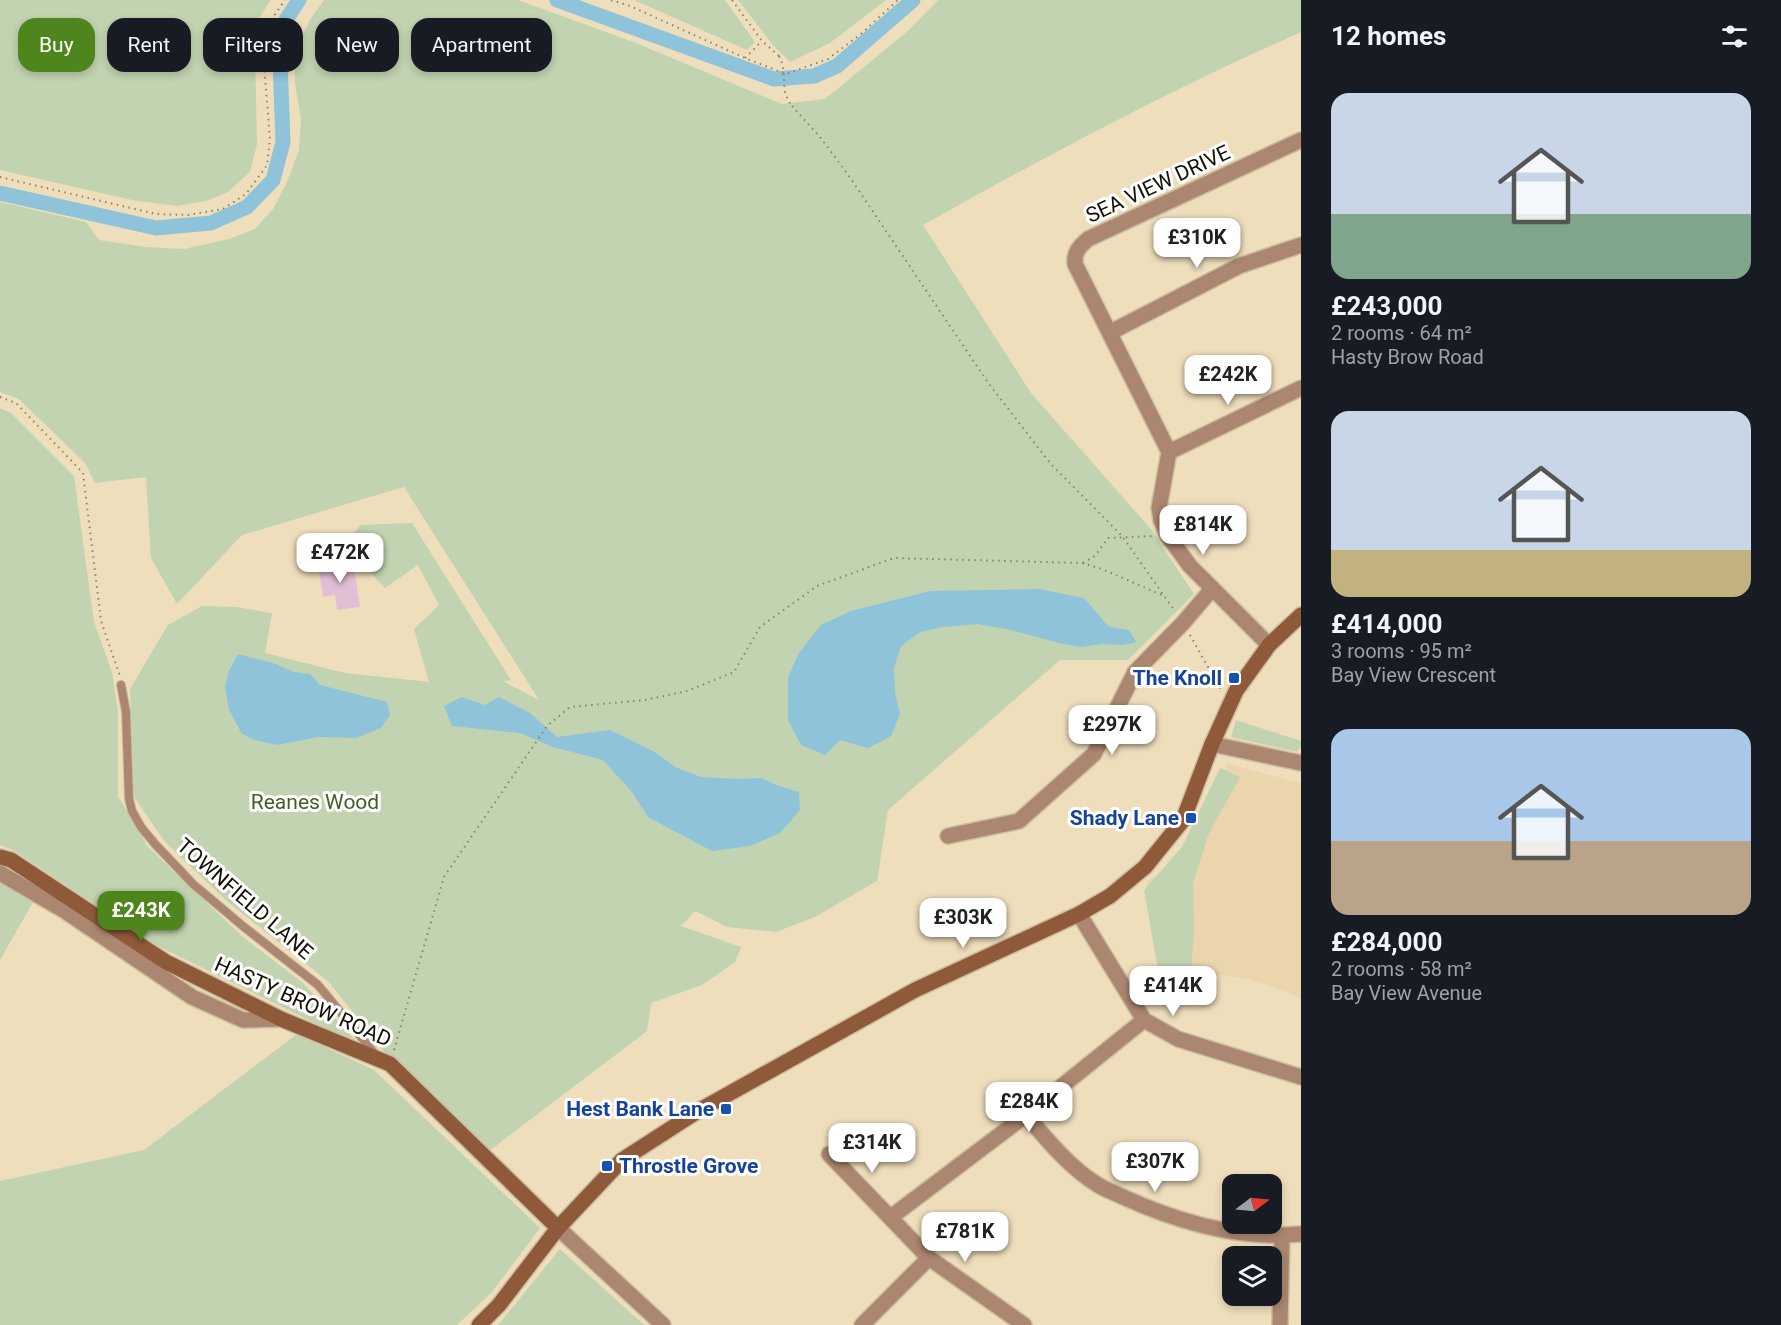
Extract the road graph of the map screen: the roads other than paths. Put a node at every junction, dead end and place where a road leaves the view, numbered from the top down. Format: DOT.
graph roads {
  1 [pos="1301,140"];
  2 [pos="1301,244"];
  3 [pos="1111,332"];
  4 [pos="1301,388"];
  5 [pos="1170,453"];
  6 [pos="1212,589"];
  7 [pos="1301,615"];
  8 [pos="1269,645"];
  9 [pos="122,685"];
  10 [pos="1212,744"];
  11 [pos="1299,761"];
  12 [pos="948,836"];
  13 [pos="0,857"];
  14 [pos="0,873"];
  15 [pos="1079,914"];
  16 [pos="281,1019"];
  17 [pos="1144,1020"];
  18 [pos="384,1061"];
  19 [pos="1301,1077"];
  20 [pos="1026,1115"];
  21 [pos="829,1154"];
  22 [pos="891,1217"];
  23 [pos="558,1228"];
  24 [pos="1301,1234"];
  25 [pos="1282,1236"];
  26 [pos="929,1258"];
  27 [pos="479,1325"];
  28 [pos="663,1325"];
  29 [pos="862,1325"];
  30 [pos="1024,1325"];
  31 [pos="1280,1325"];
  1 -- 3 [label="street, SEA VIEW DRIVE"];
  2 -- 3 [label="street"];
  3 -- 5 [label="street, SEA VIEW DRIVE"];
  4 -- 5 [label="street"];
  5 -- 6 [label="street"];
  6 -- 8 [label="street"];
  6 -- 12 [label="street"];
  7 -- 8 [label="street"];
  8 -- 10 [label="street"];
  9 -- 18 [label="lane, TOWNFIELD LANE"];
  10 -- 11 [label="street"];
  10 -- 15 [label="street"];
  13 -- 16 [label="street, HASTY BROW ROAD"];
  14 -- 16 [label="street"];
  15 -- 17 [label="street"];
  15 -- 23 [label="street"];
  16 -- 18 [label="street, HASTY BROW ROAD"];
  17 -- 19 [label="street"];
  17 -- 20 [label="street"];
  18 -- 23 [label="street, HASTY BROW ROAD"];
  20 -- 22 [label="street"];
  20 -- 25 [label="street"];
  21 -- 22 [label="street"];
  22 -- 26 [label="street"];
  23 -- 27 [label="street"];
  23 -- 28 [label="street"];
  24 -- 25 [label="street"];
  25 -- 31 [label="street"];
  26 -- 29 [label="street"];
  26 -- 30 [label="street"];
}
